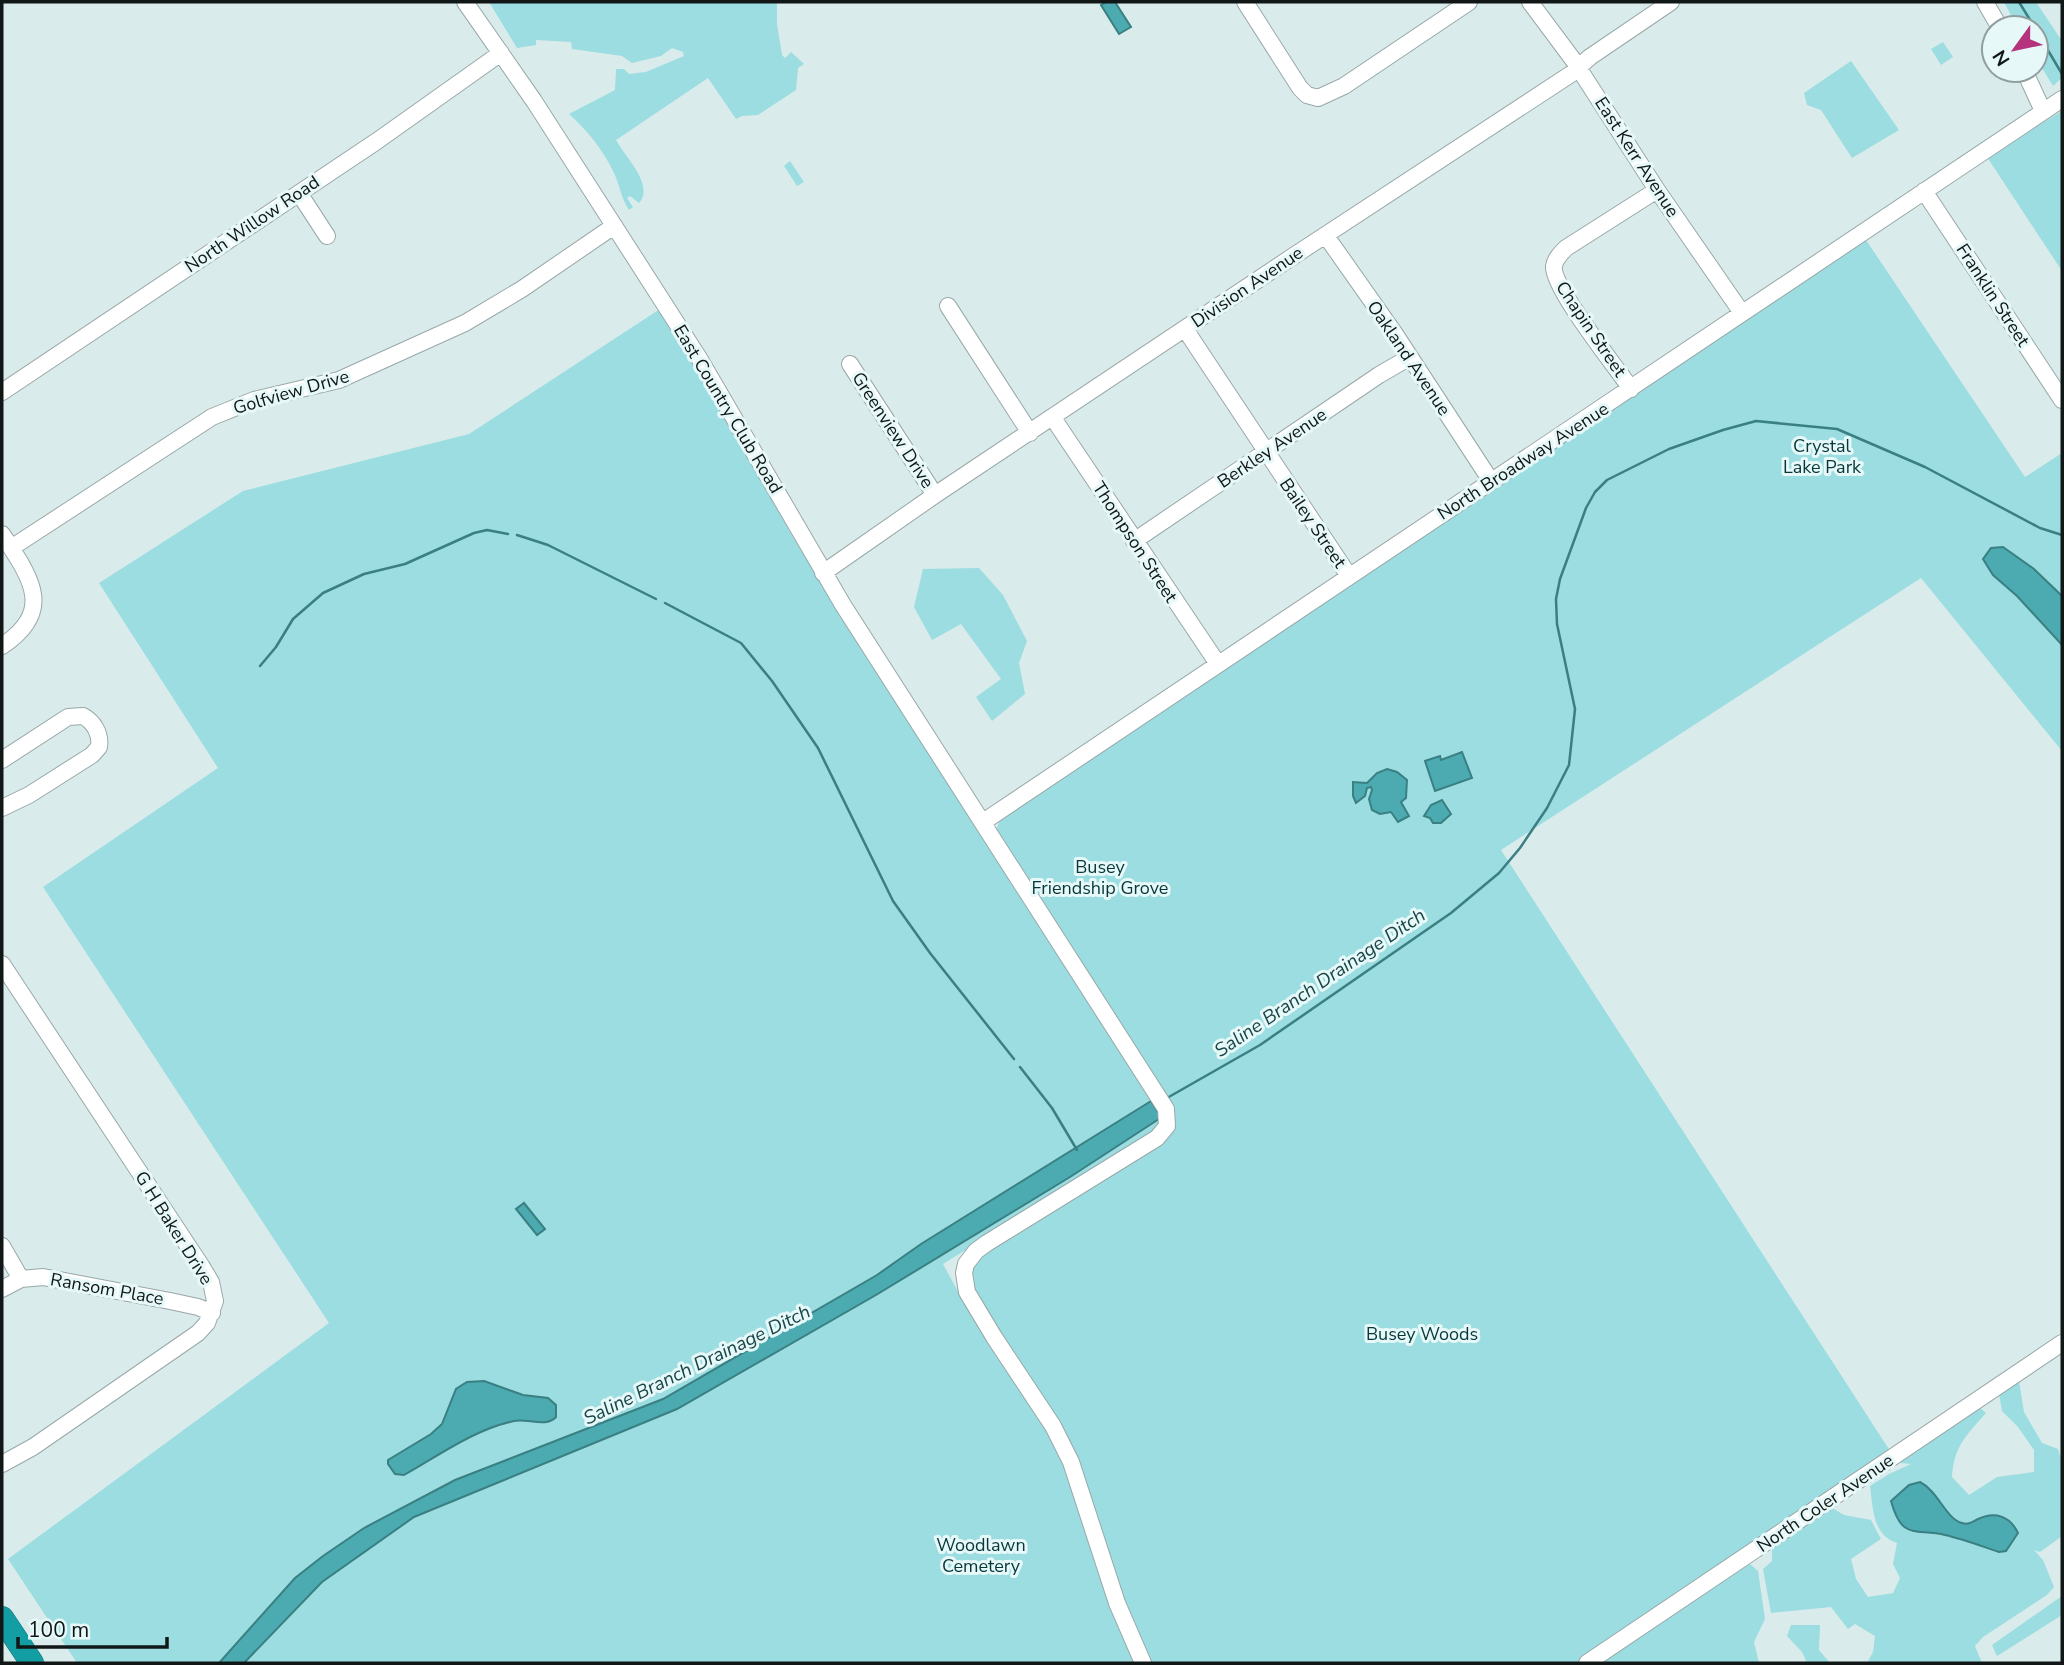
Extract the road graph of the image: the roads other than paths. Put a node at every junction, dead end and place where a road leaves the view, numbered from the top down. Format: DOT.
graph roads {
  1 [pos="465,2"];
  2 [pos="1245,2"];
  3 [pos="1469,2"];
  4 [pos="1530,2"];
  5 [pos="1671,2"];
  6 [pos="501,53"];
  7 [pos="1579,68"];
  8 [pos="2036,84"];
  9 [pos="2054,104"];
  10 [pos="1657,190"];
  11 [pos="1924,191"];
  12 [pos="299,193"];
  13 [pos="614,226"];
  14 [pos="327,236"];
  15 [pos="1326,236"];
  16 [pos="948,306"];
  17 [pos="1742,313"];
  18 [pos="1185,329"];
  19 [pos="1410,357"];
  20 [pos="850,364"];
  21 [pos="1631,389"];
  22 [pos="2,392"];
  23 [pos="2062,400"];
  24 [pos="1053,418"];
  25 [pos="1030,433"];
  26 [pos="1266,452"];
  27 [pos="1491,481"];
  28 [pos="935,495"];
  29 [pos="2,534"];
  30 [pos="1134,541"];
  31 [pos="11,548"];
  32 [pos="823,573"];
  33 [pos="1349,576"];
  34 [pos="2,646"];
  35 [pos="1218,664"];
  36 [pos="2,760"];
  37 [pos="2,808"];
  38 [pos="983,822"];
  39 [pos="2,964"];
  40 [pos="2,1245"];
  41 [pos="21,1279"];
  42 [pos="2,1289"];
  43 [pos="212,1313"];
  44 [pos="2062,1343"];
  45 [pos="2,1464"];
  46 [pos="2,1618"];
  47 [pos="32,1663"];
  48 [pos="1143,1663"];
  49 [pos="1587,1663"];
  1 -- 6 [label="street, East Country Club Road"];
  2 -- 3 [label="street"];
  4 -- 7 [label="street, East Kerr Avenue"];
  5 -- 7 [label="street, Division Avenue"];
  6 -- 12 [label="street, North Willow Road"];
  6 -- 13 [label="street, East Country Club Road"];
  7 -- 10 [label="street, East Kerr Avenue"];
  7 -- 15 [label="street, Division Avenue"];
  8 -- 9 [label="street"];
  9 -- 11 [label="street, North Broadway Avenue"];
  10 -- 17 [label="street, East Kerr Avenue"];
  10 -- 21 [label="street, Chapin Street"];
  11 -- 17 [label="street, North Broadway Avenue"];
  11 -- 23 [label="street, Franklin Street"];
  12 -- 14 [label="street"];
  12 -- 22 [label="street, North Willow Road"];
  13 -- 31 [label="street, Golfview Drive"];
  13 -- 32 [label="street, East Country Club Road"];
  15 -- 18 [label="street, Division Avenue"];
  15 -- 19 [label="street, Oakland Avenue"];
  16 -- 25 [label="street"];
  17 -- 21 [label="street, North Broadway Avenue"];
  18 -- 24 [label="street, Division Avenue"];
  18 -- 26 [label="street, Bailey Street"];
  19 -- 26 [label="street, Berkley Avenue"];
  19 -- 27 [label="street, Oakland Avenue"];
  20 -- 28 [label="street, Greenview Drive"];
  21 -- 27 [label="street, North Broadway Avenue"];
  24 -- 25 [label="street, Division Avenue"];
  24 -- 30 [label="street, Thompson Street"];
  25 -- 28 [label="street, Division Avenue"];
  26 -- 30 [label="street, Berkley Avenue"];
  26 -- 33 [label="street, Bailey Street"];
  27 -- 33 [label="street, North Broadway Avenue"];
  28 -- 32 [label="street, Division Avenue"];
  29 -- 31 [label="street"];
  30 -- 35 [label="street, Thompson Street"];
  31 -- 34 [label="street"];
  32 -- 38 [label="street, East Country Club Road"];
  33 -- 35 [label="street, North Broadway Avenue"];
  35 -- 38 [label="street, North Broadway Avenue"];
  36 -- 37 [label="street"];
  38 -- 48 [label="street, East Country Club Road"];
  39 -- 43 [label="street, G H Baker Drive"];
  40 -- 41 [label="street"];
  41 -- 42 [label="street, Ransom Place"];
  41 -- 43 [label="street, Ransom Place"];
  43 -- 45 [label="street"];
  44 -- 49 [label="street, North Coler Avenue"];
  46 -- 47 [label="highway"];
}
